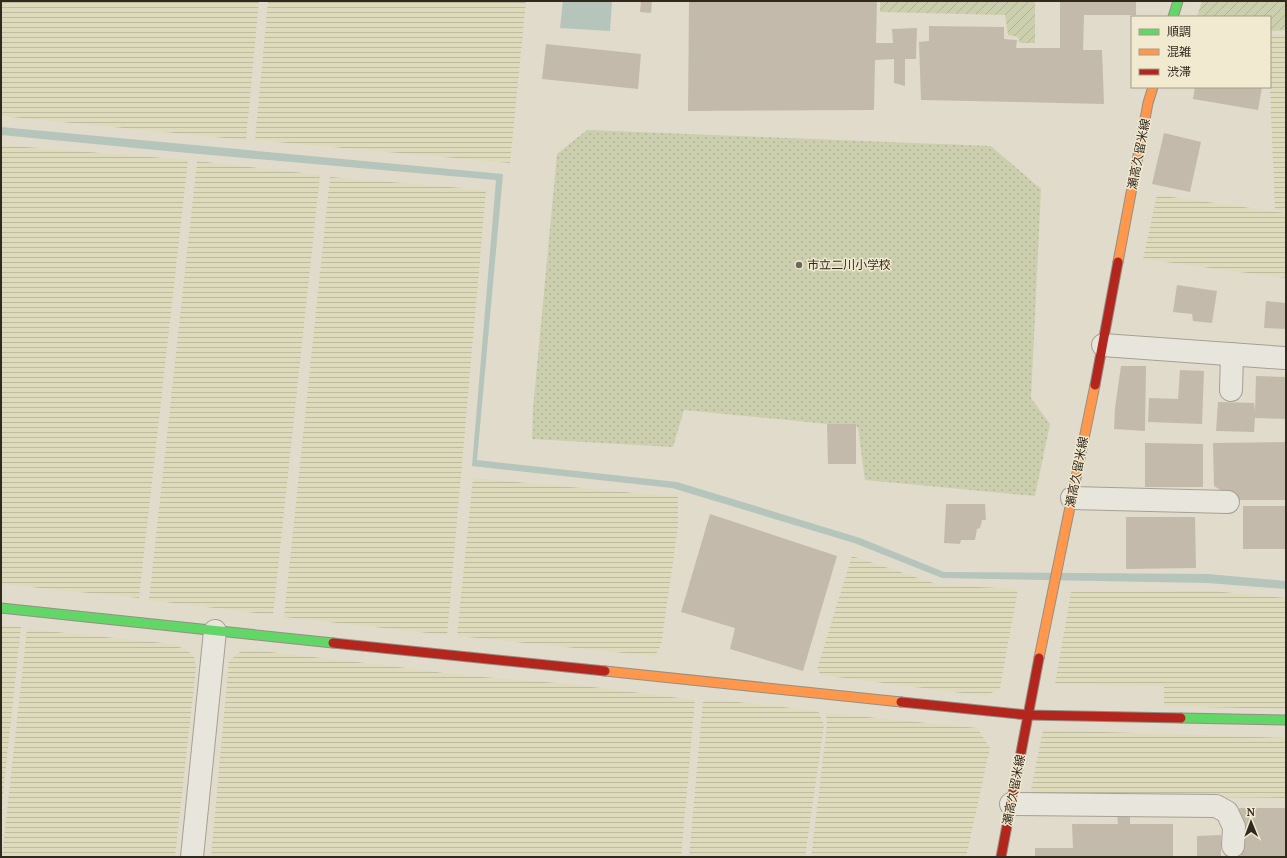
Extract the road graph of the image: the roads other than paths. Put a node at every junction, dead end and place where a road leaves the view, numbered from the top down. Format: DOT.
graph roads {
  1 [pos="1178,1"];
  2 [pos="1173,16"];
  3 [pos="1153,88"];
  4 [pos="1103,345"];
  5 [pos="1232,354"];
  6 [pos="1284,358"];
  7 [pos="1231,390"];
  8 [pos="1072,498"];
  9 [pos="1228,502"];
  10 [pos="1,608"];
  11 [pos="216,632"];
  12 [pos="1027,716"];
  13 [pos="1286,720"];
  14 [pos="1011,804"];
  15 [pos="1233,846"];
  16 [pos="192,857"];
  17 [pos="1001,857"];
  1 -- 2 [label="street"];
  3 -- 4 [label="street, 瀬高久留米線"];
  4 -- 5 [label="street"];
  4 -- 8 [label="street, 瀬高久留米線"];
  5 -- 6 [label="street"];
  5 -- 7 [label="street"];
  8 -- 9 [label="street"];
  8 -- 12 [label="street, 瀬高久留米線"];
  10 -- 11 [label="street"];
  11 -- 12 [label="street"];
  11 -- 16 [label="street"];
  12 -- 13 [label="street"];
  12 -- 14 [label="street, 瀬高久留米線"];
  14 -- 15 [label="street"];
  14 -- 17 [label="street, 瀬高久留米線"];
}
